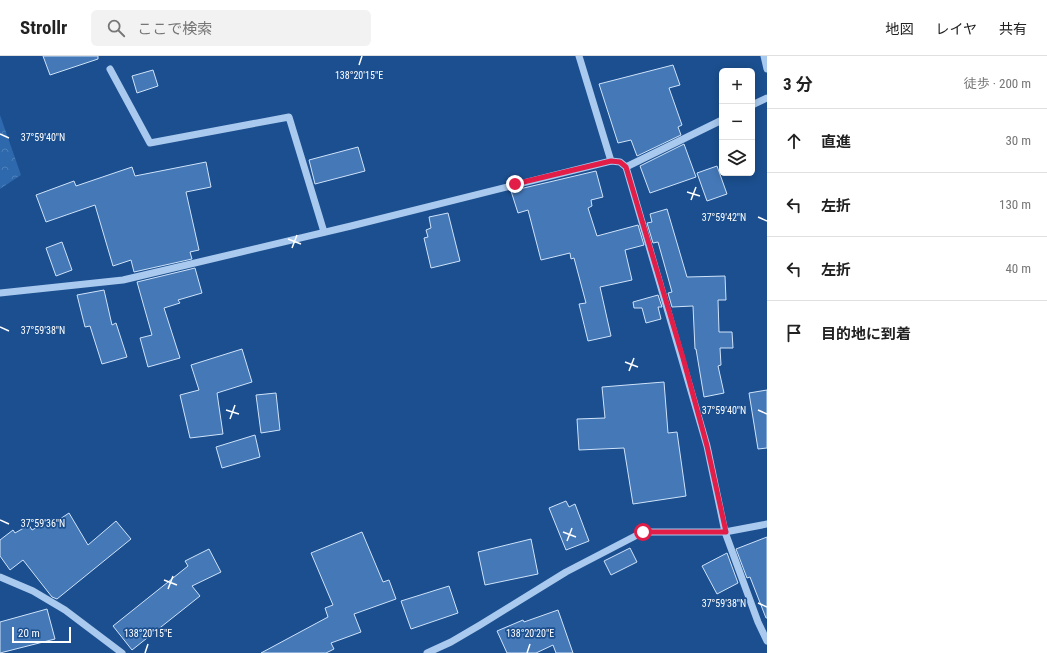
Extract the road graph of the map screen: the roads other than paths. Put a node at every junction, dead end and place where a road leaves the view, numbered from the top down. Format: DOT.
graph roads {
  1 [pos="579,56"];
  2 [pos="764,56"];
  3 [pos="110,69"];
  4 [pos="767,69"];
  5 [pos="767,98"];
  6 [pos="754,104"];
  7 [pos="719,121"];
  8 [pos="611,161"];
  9 [pos="626,167"];
  10 [pos="324,232"];
  11 [pos="0,293"];
  12 [pos="767,524"];
  13 [pos="726,532"];
  14 [pos="0,577"];
  15 [pos="767,641"];
  16 [pos="122,653"];
  17 [pos="427,653"];
  1 -- 8 [label="street"];
  2 -- 4 [label="street"];
  3 -- 10 [label="street"];
  5 -- 6 [label="street"];
  7 -- 9 [label="street"];
  8 -- 9 [label="street"];
  8 -- 10 [label="street"];
  9 -- 13 [label="street"];
  10 -- 11 [label="street"];
  12 -- 13 [label="street"];
  13 -- 15 [label="street"];
  13 -- 17 [label="street"];
  14 -- 16 [label="street"];
}
